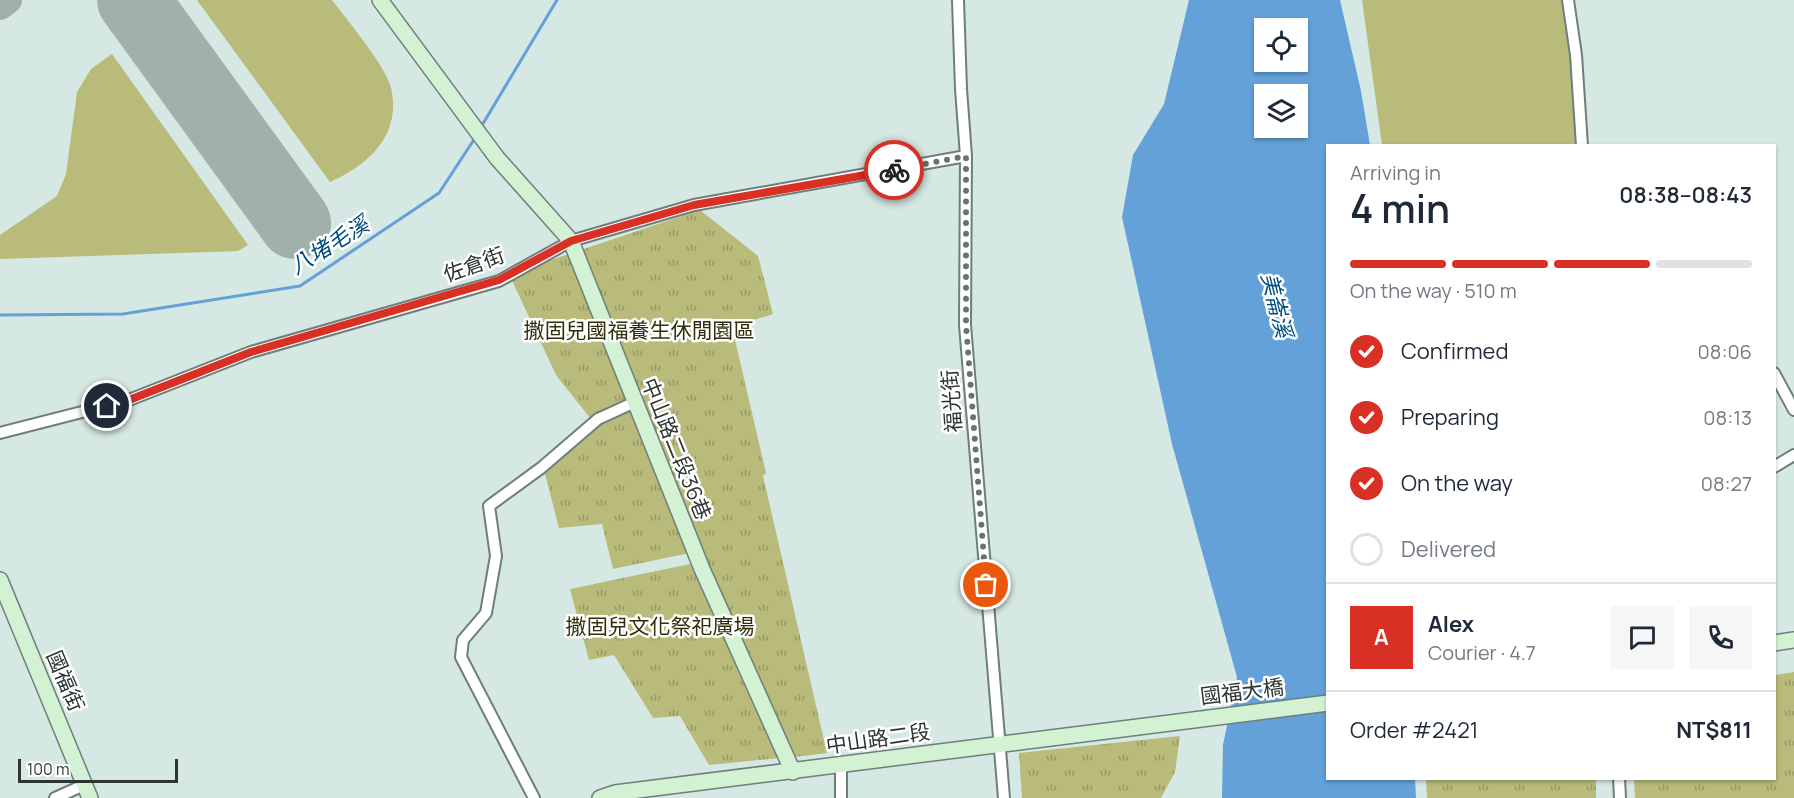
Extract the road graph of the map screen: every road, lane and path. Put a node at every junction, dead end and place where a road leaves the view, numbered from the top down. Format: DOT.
graph roads {
  1 [pos="380,0"];
  2 [pos="958,0"];
  3 [pos="1568,0"];
  4 [pos="1581,144"];
  5 [pos="966,156"];
  6 [pos="571,241"];
  7 [pos="1776,377"];
  8 [pos="635,402"];
  9 [pos="1794,410"];
  10 [pos="0,433"];
  11 [pos="1794,455"];
  12 [pos="1776,466"];
  13 [pos="0,580"];
  14 [pos="1794,640"];
  15 [pos="1776,643"];
  16 [pos="1326,703"];
  17 [pos="1162,723"];
  18 [pos="998,743"];
  19 [pos="842,765"];
  20 [pos="793,772"];
  21 [pos="1619,780"];
  22 [pos="87,792"];
  23 [pos="55,798"];
  24 [pos="534,798"];
  25 [pos="602,798"];
  26 [pos="841,798"];
  27 [pos="1004,798"];
  28 [pos="1620,798"];
  1 -- 6 [label="street, 中山路二段36巷"];
  2 -- 5 [label="street, 福光街"];
  3 -- 4 [label="street"];
  5 -- 6 [label="street, 佐倉街"];
  5 -- 18 [label="street, 福光街"];
  6 -- 8 [label="street, 中山路二段36巷"];
  6 -- 10 [label="street, 佐倉街"];
  7 -- 9 [label="street"];
  8 -- 20 [label="street, 中山路二段36巷"];
  8 -- 24 [label="street"];
  11 -- 12 [label="street"];
  13 -- 22 [label="street, 國福街"];
  14 -- 15 [label="street"];
  16 -- 17 [label="street, 國福大橋"];
  17 -- 18 [label="street, 中山路二段"];
  18 -- 19 [label="street, 中山路二段"];
  18 -- 27 [label="street, 福光街"];
  19 -- 20 [label="street, 中山路二段"];
  19 -- 26 [label="street"];
  20 -- 25 [label="street, 中山路二段"];
  21 -- 28 [label="street"];
  22 -- 23 [label="street"];
}
